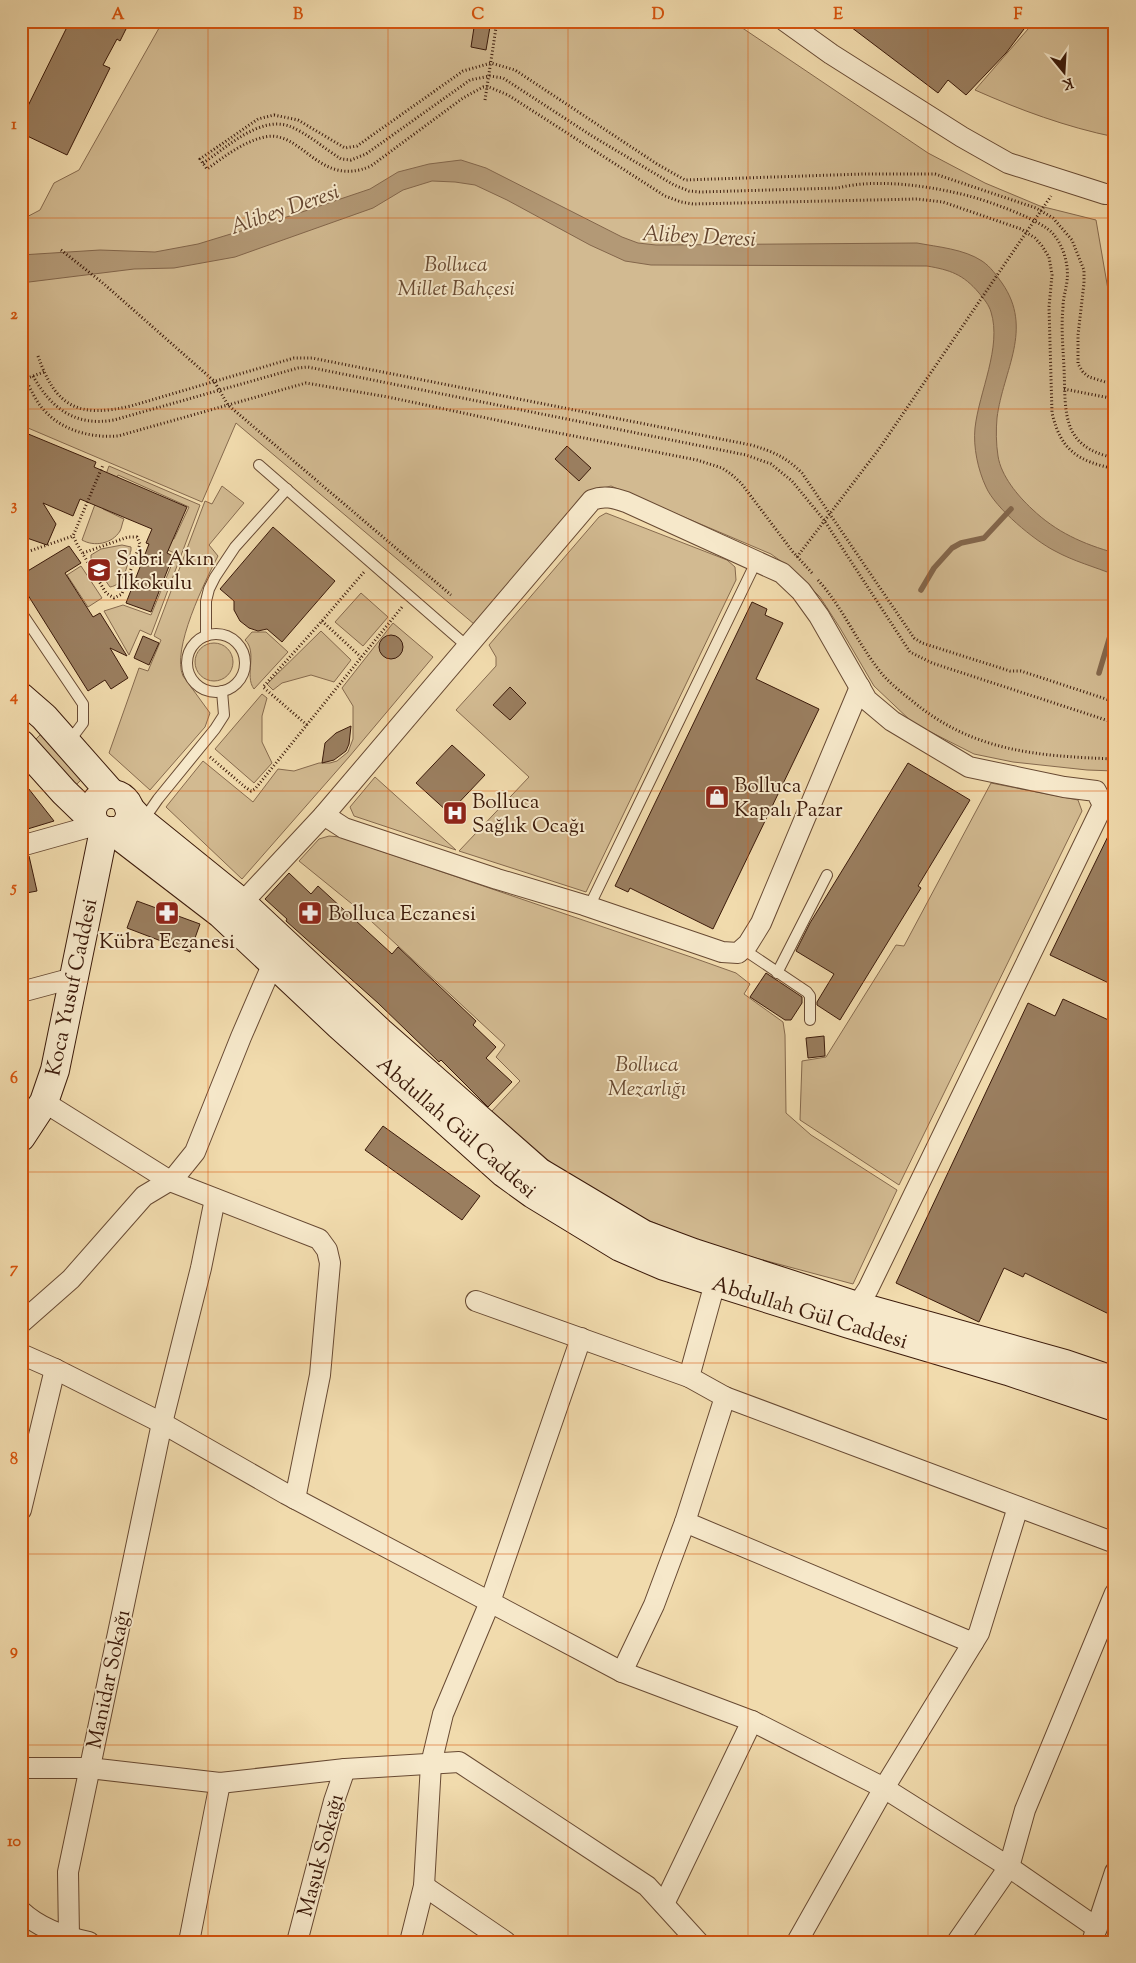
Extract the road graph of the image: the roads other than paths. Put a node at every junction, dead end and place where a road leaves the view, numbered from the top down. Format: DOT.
graph roads {
  1 [pos="785,21"];
  2 [pos="1115,194"];
  3 [pos="259,464"];
  4 [pos="287,489"];
  5 [pos="756,562"];
  6 [pos="21,612"];
  7 [pos="206,636"];
  8 [pos="468,648"];
  9 [pos="860,687"];
  10 [pos="222,691"];
  11 [pos="21,697"];
  12 [pos="68,744"];
  13 [pos="26,756"];
  14 [pos="128,808"];
  15 [pos="324,815"];
  16 [pos="101,827"];
  17 [pos="21,846"];
  18 [pos="827,875"];
  19 [pos="242,904"];
  20 [pos="589,907"];
  21 [pos="743,949"];
  22 [pos="273,963"];
  23 [pos="777,972"];
  24 [pos="73,978"];
  25 [pos="21,992"];
  26 [pos="810,1020"];
  27 [pos="44,1102"];
  28 [pos="21,1137"];
  29 [pos="170,1181"];
  30 [pos="216,1199"];
  31 [pos="715,1283"];
  32 [pos="476,1301"];
  33 [pos="857,1306"];
  34 [pos="21,1324"];
  35 [pos="581,1338"];
  36 [pos="21,1354"];
  37 [pos="55,1369"];
  38 [pos="689,1377"];
  39 [pos="1115,1381"];
  40 [pos="725,1398"];
  41 [pos="1115,1407"];
  42 [pos="162,1423"];
  43 [pos="295,1499"];
  44 [pos="22,1505"];
  45 [pos="1018,1507"];
  46 [pos="685,1522"];
  47 [pos="1115,1543"];
  48 [pos="1115,1593"];
  49 [pos="490,1602"];
  50 [pos="973,1643"];
  51 [pos="622,1672"];
  52 [pos="752,1721"];
  53 [pos="431,1764"];
  54 [pos="21,1768"];
  55 [pos="89,1768"];
  56 [pos="345,1769"];
  57 [pos="220,1783"];
  58 [pos="884,1788"];
  59 [pos="1009,1867"];
  60 [pos="1115,1872"];
  61 [pos="424,1886"];
  62 [pos="664,1904"];
  63 [pos="21,1911"];
  64 [pos="1094,1935"];
  65 [pos="69,1937"];
  66 [pos="693,1940"];
  67 [pos="89,1942"];
  68 [pos="189,1942"];
  69 [pos="297,1942"];
  70 [pos="410,1942"];
  71 [pos="506,1942"];
  72 [pos="797,1942"];
  73 [pos="957,1942"];
  1 -- 2 [label="street"];
  3 -- 4 [label="lane"];
  4 -- 7 [label="lane"];
  4 -- 8 [label="lane"];
  5 -- 8 [label="street"];
  5 -- 9 [label="street"];
  5 -- 20 [label="lane"];
  6 -- 12 [label="lane"];
  7 -- 10 [label="lane"];
  7 -- 10 [label="lane"];
  8 -- 15 [label="street"];
  9 -- 21 [label="street"];
  9 -- 33 [label="street"];
  10 -- 14 [label="lane"];
  11 -- 12 [label="street, Abdullah Gül Caddesi"];
  12 -- 14 [label="street, Abdullah Gül Caddesi"];
  13 -- 16 [label="street, Abdullah Gül Caddesi"];
  14 -- 16 [label="street, Koca Yusuf Caddesi"];
  14 -- 19 [label="street, Abdullah Gül Caddesi"];
  15 -- 19 [label="street"];
  15 -- 20 [label="street"];
  16 -- 17 [label="street"];
  16 -- 22 [label="street, Abdullah Gül Caddesi"];
  16 -- 24 [label="street, Koca Yusuf Caddesi"];
  18 -- 23 [label="lane"];
  19 -- 33 [label="street, Abdullah Gül Caddesi"];
  20 -- 21 [label="street"];
  21 -- 23 [label="lane"];
  22 -- 29 [label="street"];
  22 -- 31 [label="street, Abdullah Gül Caddesi"];
  23 -- 26 [label="lane"];
  24 -- 25 [label="street"];
  24 -- 27 [label="street, Koca Yusuf Caddesi"];
  27 -- 28 [label="street, Koca Yusuf Caddesi"];
  27 -- 29 [label="street"];
  29 -- 30 [label="street"];
  29 -- 34 [label="street"];
  30 -- 42 [label="street, Manidar Sokağı"];
  30 -- 43 [label="street"];
  31 -- 38 [label="street"];
  31 -- 41 [label="street, Abdullah Gül Caddesi"];
  32 -- 35 [label="street"];
  33 -- 39 [label="street, Abdullah Gül Caddesi"];
  35 -- 38 [label="street"];
  35 -- 49 [label="street"];
  36 -- 37 [label="street"];
  37 -- 42 [label="street"];
  37 -- 44 [label="street"];
  38 -- 40 [label="street"];
  40 -- 45 [label="street"];
  40 -- 46 [label="street"];
  42 -- 43 [label="street"];
  42 -- 55 [label="street, Manidar Sokağı"];
  43 -- 49 [label="street"];
  45 -- 47 [label="street"];
  45 -- 50 [label="street"];
  46 -- 50 [label="street"];
  46 -- 51 [label="street"];
  48 -- 59 [label="street"];
  49 -- 51 [label="street"];
  49 -- 53 [label="street"];
  50 -- 58 [label="street"];
  51 -- 52 [label="street"];
  52 -- 58 [label="street"];
  52 -- 62 [label="street"];
  53 -- 56 [label="street"];
  53 -- 61 [label="street"];
  53 -- 62 [label="street"];
  54 -- 55 [label="street"];
  55 -- 57 [label="street"];
  55 -- 65 [label="street, Manidar Sokağı"];
  56 -- 57 [label="street"];
  56 -- 69 [label="street, Maşuk Sokağı"];
  57 -- 68 [label="street"];
  58 -- 59 [label="street"];
  58 -- 72 [label="street"];
  59 -- 64 [label="street"];
  59 -- 73 [label="street"];
  60 -- 64 [label="street"];
  61 -- 70 [label="street"];
  61 -- 71 [label="street"];
  62 -- 66 [label="street"];
  63 -- 65 [label="street"];
  65 -- 67 [label="street"];
}
